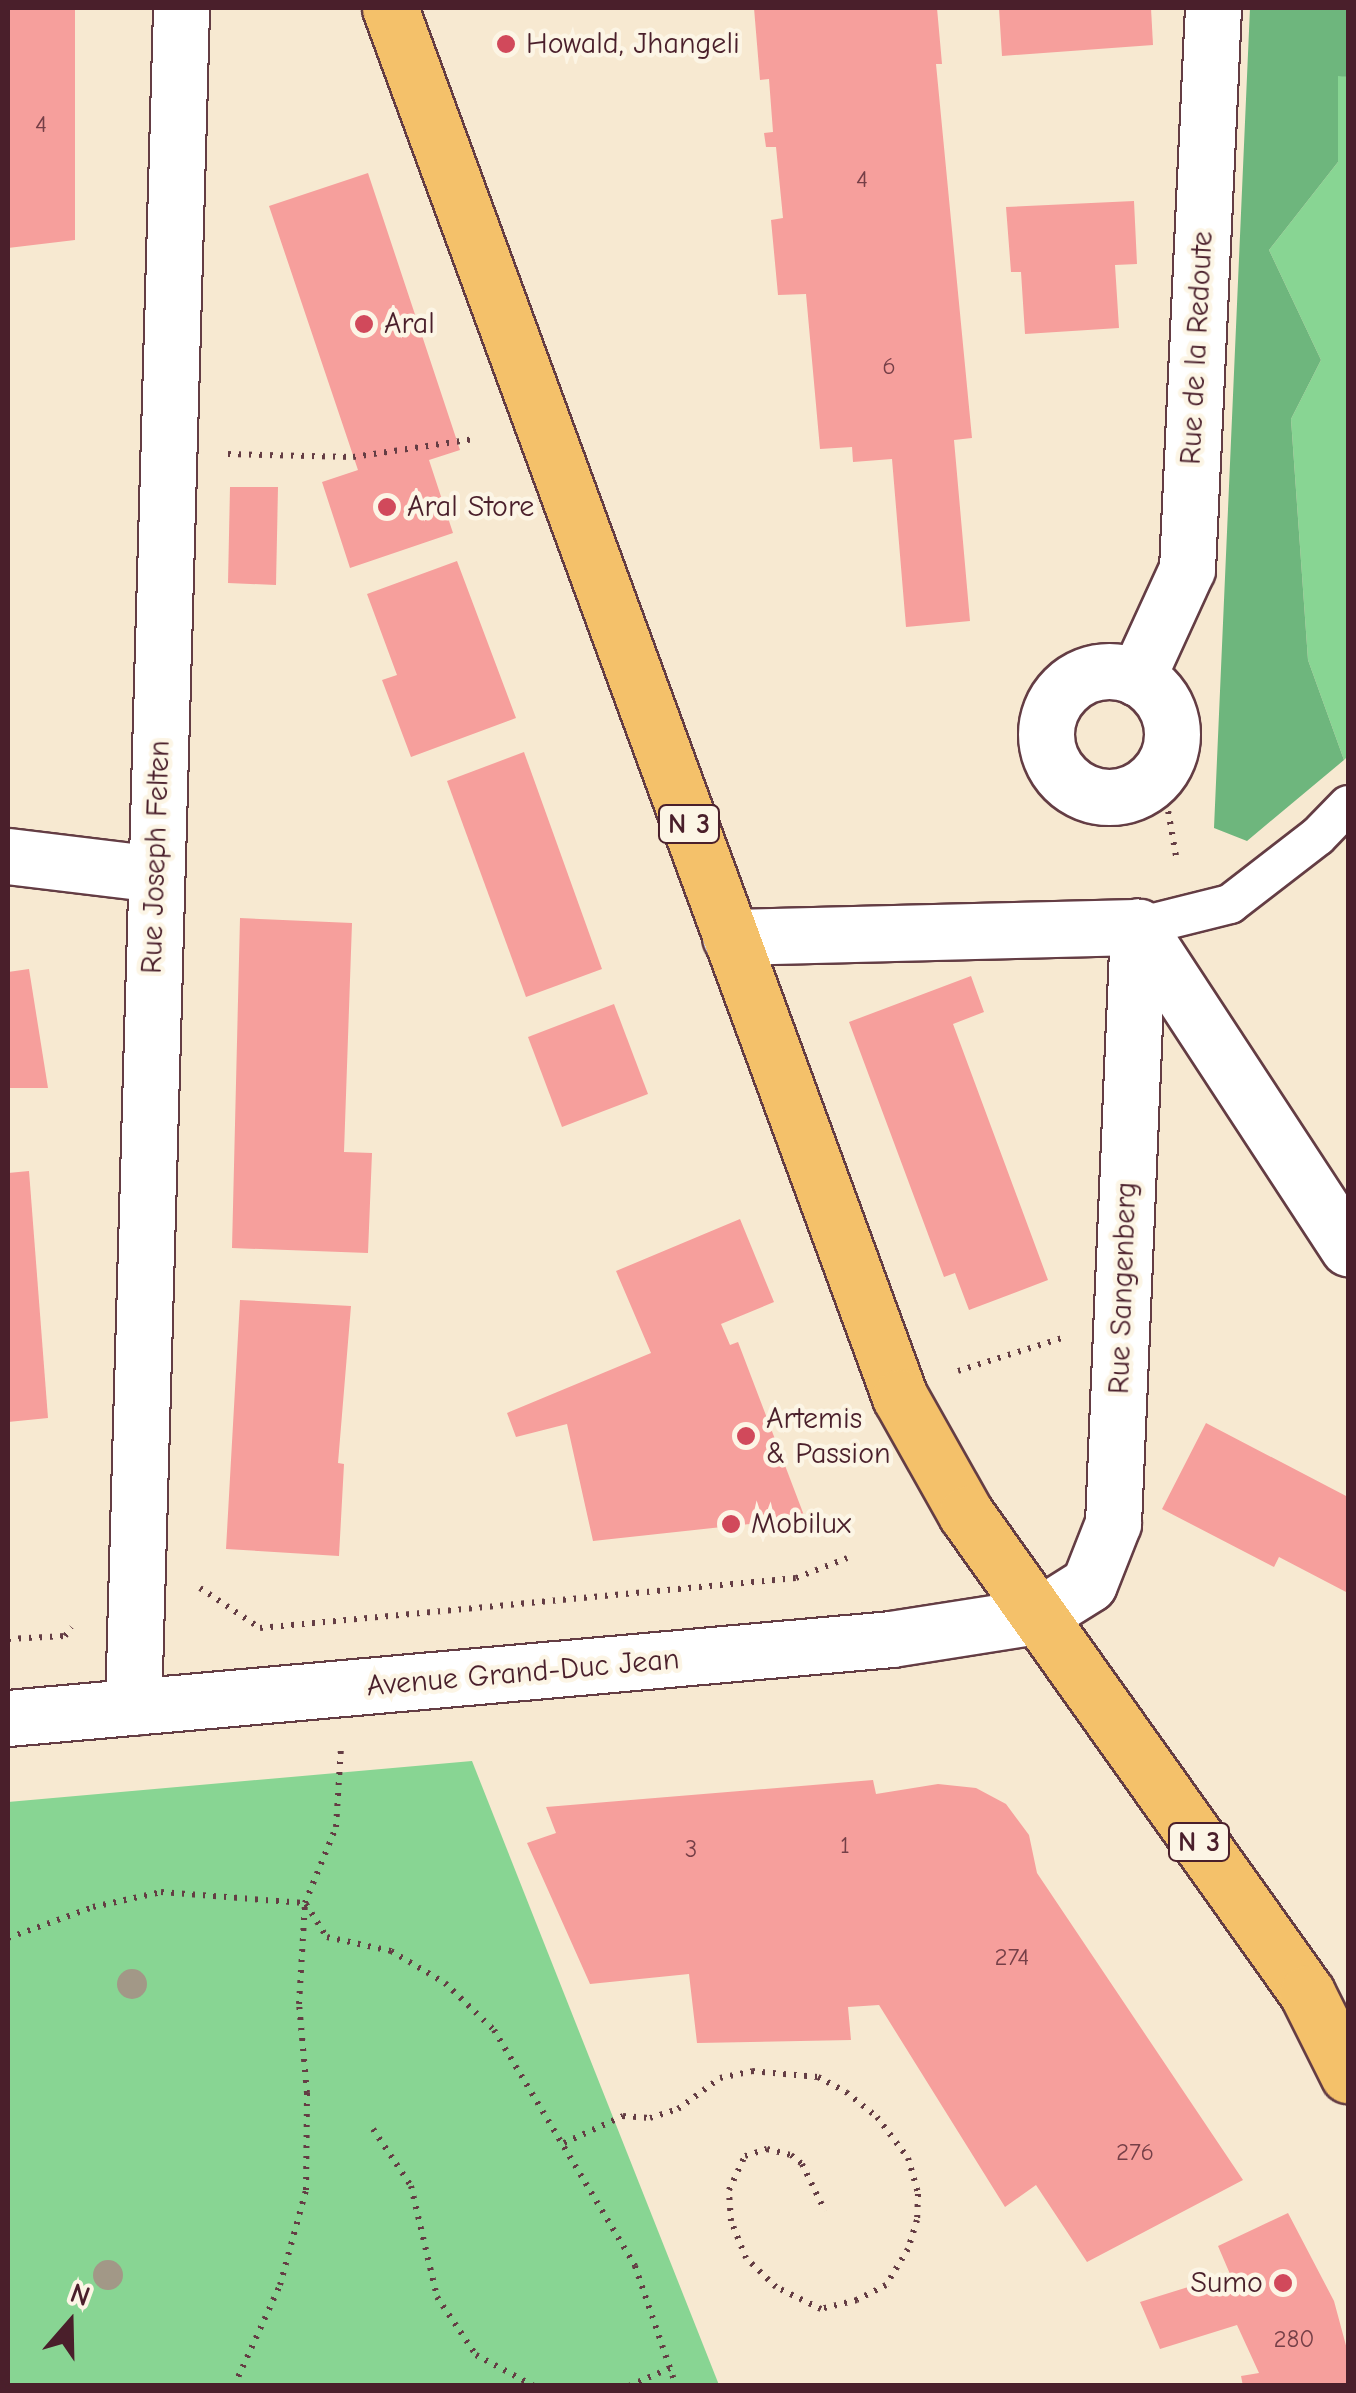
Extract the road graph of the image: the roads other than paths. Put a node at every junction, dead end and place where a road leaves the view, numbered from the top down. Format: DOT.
graph roads {
  1 [pos="180,8"];
  2 [pos="390,8"];
  3 [pos="1213,8"];
  4 [pos="1137,678"];
  5 [pos="1348,805"];
  6 [pos="8,856"];
  7 [pos="156,874"];
  8 [pos="1162,923"];
  9 [pos="730,937"];
  10 [pos="1348,1248"];
  11 [pos="1038,1616"];
  12 [pos="132,1707"];
  13 [pos="8,1718"];
  14 [pos="1348,2075"];
  1 -- 7 [label="street, Rue Joseph Felten"];
  2 -- 9 [label="main road, N 3"];
  3 -- 4 [label="street, Rue de la Redoute"];
  4 -- 4 [label="street"];
  5 -- 8 [label="lane"];
  6 -- 7 [label="street"];
  7 -- 12 [label="street, Rue Joseph Felten"];
  8 -- 9 [label="street"];
  8 -- 10 [label="street"];
  8 -- 11 [label="street, Rue Sangenberg"];
  9 -- 11 [label="main road, N 3"];
  11 -- 12 [label="street, Avenue Grand-Duc Jean"];
  11 -- 14 [label="main road, N 3"];
  12 -- 13 [label="street, Avenue Grand-Duc Jean"];
}
